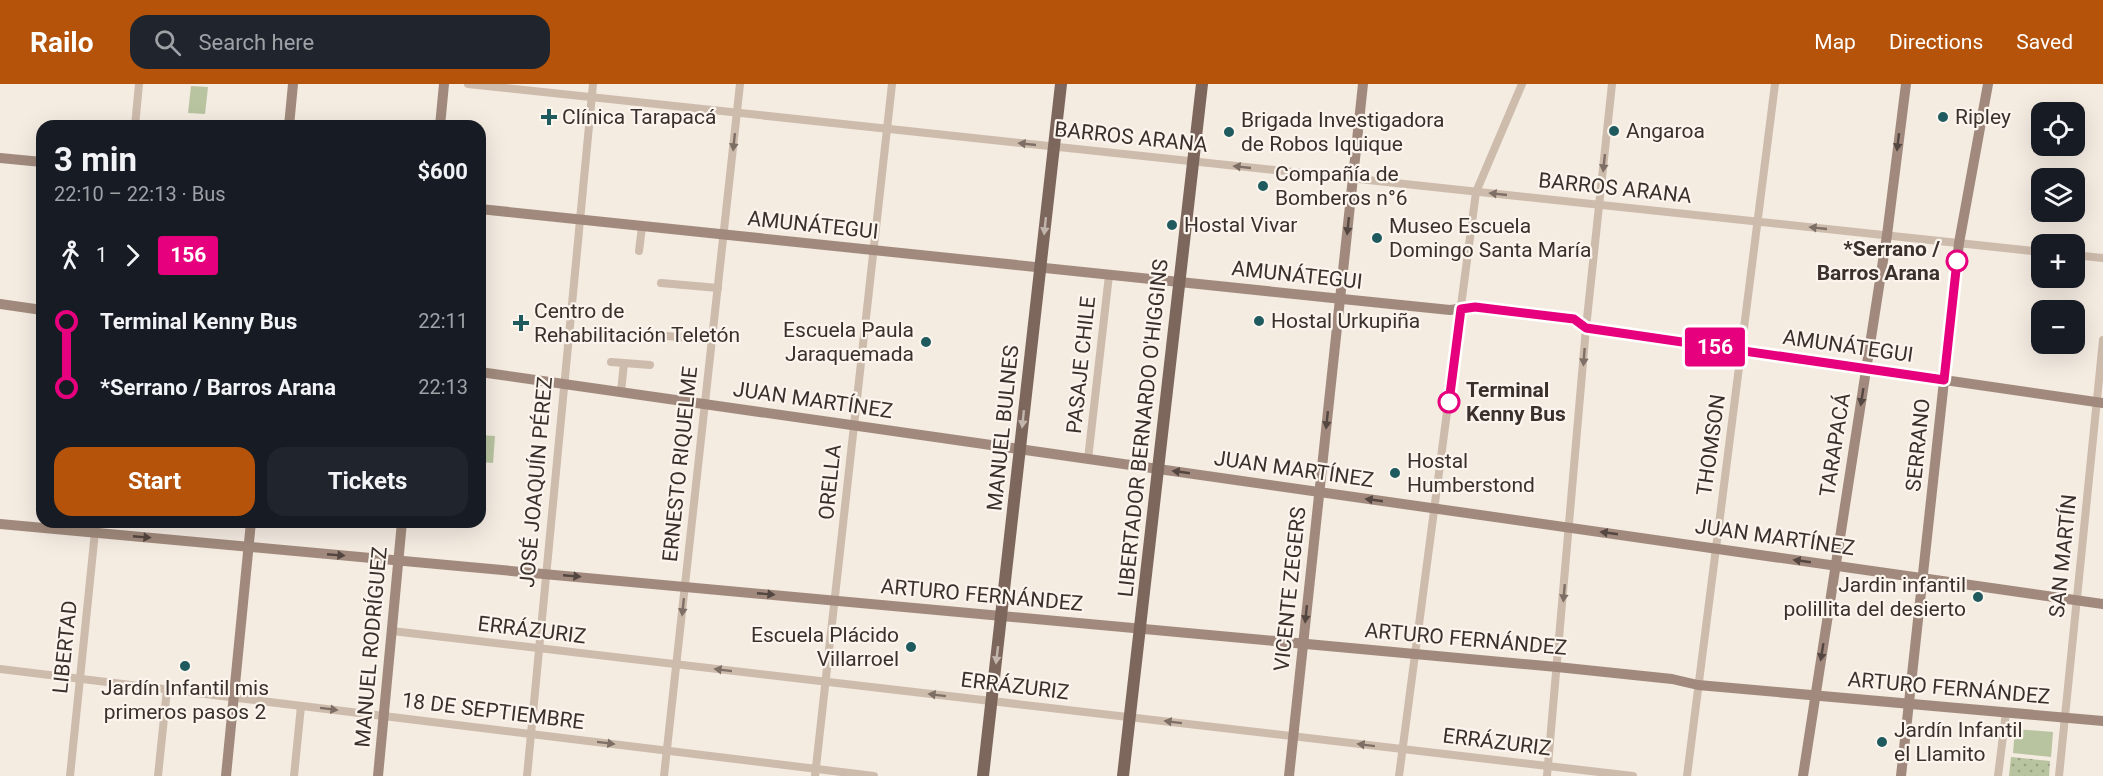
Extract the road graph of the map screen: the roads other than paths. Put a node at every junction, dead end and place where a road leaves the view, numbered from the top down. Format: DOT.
graph roads {
  1 [pos="139,84"];
  2 [pos="293,84"];
  3 [pos="444,84"];
  4 [pos="468,84"];
  5 [pos="593,84"];
  6 [pos="740,84"];
  7 [pos="892,84"];
  8 [pos="1061,84"];
  9 [pos="1202,84"];
  10 [pos="1363,84"];
  11 [pos="1522,84"];
  12 [pos="1612,84"];
  13 [pos="1775,84"];
  14 [pos="1906,84"];
  15 [pos="1988,84"];
  16 [pos="591,97"];
  17 [pos="737,113"];
  18 [pos="136,120"];
  19 [pos="290,120"];
  20 [pos="441,120"];
  21 [pos="887,129"];
  22 [pos="1054,147"];
  23 [pos="0,158"];
  24 [pos="36,161"];
  25 [pos="1193,161"];
  26 [pos="1353,178"];
  27 [pos="1476,192"];
  28 [pos="1599,205"];
  29 [pos="486,210"];
  30 [pos="579,220"];
  31 [pos="1758,222"];
  32 [pos="642,227"];
  33 [pos="1887,235"];
  34 [pos="723,236"];
  35 [pos="1959,243"];
  36 [pos="639,251"];
  37 [pos="2031,251"];
  38 [pos="874,252"];
  39 [pos="2085,256"];
  40 [pos="2103,258"];
  41 [pos="1040,268"];
  42 [pos="1109,275"];
  43 [pos="1179,282"];
  44 [pos="661,283"];
  45 [pos="718,288"];
  46 [pos="1340,299"];
  47 [pos="0,304"];
  48 [pos="36,309"];
  49 [pos="1461,309"];
  50 [pos="1586,328"];
  51 [pos="655,336"];
  52 [pos="712,340"];
  53 [pos="2103,340"];
  54 [pos="1742,351"];
  55 [pos="611,362"];
  56 [pos="624,363"];
  57 [pos="650,365"];
  58 [pos="1866,369"];
  59 [pos="486,373"];
  60 [pos="1944,380"];
  61 [pos="563,384"];
  62 [pos="621,392"];
  63 [pos="2100,403"];
  64 [pos="705,404"];
  65 [pos="854,426"];
  66 [pos="1020,449"];
  67 [pos="1088,459"];
  68 [pos="1158,469"];
  69 [pos="1319,492"];
  70 [pos="1436,508"];
  71 [pos="0,524"];
  72 [pos="36,525"];
  73 [pos="95,528"];
  74 [pos="103,528"];
  75 [pos="250,528"];
  76 [pos="402,528"];
  77 [pos="1570,528"];
  78 [pos="248,547"];
  79 [pos="1714,548"];
  80 [pos="399,560"];
  81 [pos="1836,566"];
  82 [pos="546,574"];
  83 [pos="1922,578"];
  84 [pos="685,587"];
  85 [pos="2077,600"];
  86 [pos="834,601"];
  87 [pos="2103,604"];
  88 [pos="1001,616"];
  89 [pos="1140,629"];
  90 [pos="392,631"];
  91 [pos="1303,644"];
  92 [pos="539,648"];
  93 [pos="1416,654"];
  94 [pos="676,664"];
  95 [pos="1557,667"];
  96 [pos="0,669"];
  97 [pos="80,679"];
  98 [pos="825,682"];
  99 [pos="1698,685"];
  100 [pos="166,690"];
  101 [pos="1815,695"];
  102 [pos="234,698"];
  103 [pos="992,701"];
  104 [pos="1909,704"];
  105 [pos="301,706"];
  106 [pos="2006,712"];
  107 [pos="384,716"];
  108 [pos="1130,717"];
  109 [pos="2065,718"];
  110 [pos="2103,721"];
  111 [pos="531,734"];
  112 [pos="1294,736"];
  113 [pos="1403,749"];
  114 [pos="667,751"];
  115 [pos="1548,766"];
  116 [pos="815,772"];
  117 [pos="70,776"];
  118 [pos="158,776"];
  119 [pos="226,776"];
  120 [pos="294,776"];
  121 [pos="378,776"];
  122 [pos="527,776"];
  123 [pos="664,776"];
  124 [pos="874,776"];
  125 [pos="983,776"];
  126 [pos="1123,776"];
  127 [pos="1289,776"];
  128 [pos="1399,776"];
  129 [pos="1547,776"];
  130 [pos="1633,776"];
  131 [pos="1687,776"];
  132 [pos="1803,776"];
  133 [pos="1901,776"];
  134 [pos="1998,776"];
  135 [pos="2059,776"];
  1 -- 18 [label="street"];
  2 -- 19 [label="street"];
  3 -- 20 [label="street"];
  4 -- 16 [label="street, BARROS ARANA"];
  5 -- 16 [label="street, JOSÉ JOAQUÍN PÉREZ"];
  6 -- 17 [label="street, ERNESTO RIQUELME"];
  7 -- 21 [label="street, ORELLA"];
  8 -- 22 [label="main road, MANUEL BULNES"];
  9 -- 25 [label="main road, LIBERTADOR BERNARDO O'HIGGINS"];
  10 -- 26 [label="street, VICENTE ZEGERS"];
  11 -- 27 [label="street"];
  12 -- 28 [label="street, one-way"];
  13 -- 31 [label="street, THOMSON"];
  14 -- 33 [label="street, TARAPACÁ, one-way"];
  15 -- 35 [label="street, SERRANO"];
  16 -- 17 [label="street, BARROS ARANA"];
  16 -- 30 [label="street, JOSÉ JOAQUÍN PÉREZ"];
  17 -- 21 [label="street, BARROS ARANA"];
  17 -- 34 [label="street, ERNESTO RIQUELME, one-way"];
  22 -- 21 [label="street, BARROS ARANA, one-way"];
  21 -- 38 [label="street, ORELLA"];
  22 -- 25 [label="street, BARROS ARANA"];
  22 -- 41 [label="main road, MANUEL BULNES, one-way"];
  23 -- 24 [label="street"];
  26 -- 25 [label="street, BARROS ARANA, one-way"];
  25 -- 43 [label="main road, LIBERTADOR BERNARDO O'HIGGINS"];
  26 -- 27 [label="street, BARROS ARANA"];
  26 -- 46 [label="street, VICENTE ZEGERS, one-way"];
  28 -- 27 [label="street, BARROS ARANA, one-way"];
  27 -- 49 [label="street"];
  28 -- 31 [label="street, BARROS ARANA"];
  28 -- 50 [label="street"];
  29 -- 30 [label="street, AMUNÁTEGUI"];
  30 -- 32 [label="street, AMUNÁTEGUI"];
  30 -- 61 [label="street, JOSÉ JOAQUÍN PÉREZ"];
  33 -- 31 [label="street, BARROS ARANA, one-way"];
  31 -- 54 [label="street, THOMSON"];
  32 -- 34 [label="street, AMUNÁTEGUI"];
  32 -- 36 [label="street"];
  33 -- 35 [label="street, BARROS ARANA"];
  33 -- 58 [label="street, TARAPACÁ"];
  34 -- 38 [label="street, AMUNÁTEGUI"];
  34 -- 45 [label="street, ERNESTO RIQUELME"];
  35 -- 37 [label="street, BARROS ARANA"];
  35 -- 60 [label="street, SERRANO"];
  38 -- 41 [label="street, AMUNÁTEGUI"];
  38 -- 65 [label="street, ORELLA"];
  39 -- 40 [label="street"];
  41 -- 42 [label="street, AMUNÁTEGUI"];
  41 -- 66 [label="main road, MANUEL BULNES, one-way"];
  42 -- 43 [label="street, AMUNÁTEGUI"];
  42 -- 67 [label="street, PASAJE CHILE"];
  43 -- 46 [label="street, AMUNÁTEGUI"];
  43 -- 68 [label="main road, LIBERTADOR BERNARDO O'HIGGINS"];
  44 -- 45 [label="street"];
  45 -- 52 [label="street, ERNESTO RIQUELME"];
  46 -- 49 [label="street, AMUNÁTEGUI"];
  46 -- 69 [label="street, VICENTE ZEGERS, one-way"];
  47 -- 48 [label="street"];
  49 -- 50 [label="street, AMUNÁTEGUI"];
  49 -- 70 [label="street"];
  50 -- 54 [label="street, AMUNÁTEGUI"];
  50 -- 77 [label="street, one-way"];
  51 -- 52 [label="street"];
  52 -- 64 [label="street, ERNESTO RIQUELME"];
  53 -- 63 [label="street, SAN MARTÍN"];
  54 -- 58 [label="street, AMUNÁTEGUI"];
  54 -- 79 [label="street, THOMSON"];
  55 -- 56 [label="street"];
  56 -- 57 [label="street"];
  56 -- 62 [label="street"];
  58 -- 60 [label="street, AMUNÁTEGUI"];
  58 -- 81 [label="street, TARAPACÁ, one-way"];
  59 -- 61 [label="street, JUAN MARTÍNEZ"];
  60 -- 63 [label="street, AMUNÁTEGUI"];
  60 -- 83 [label="street, SERRANO"];
  61 -- 62 [label="street, JUAN MARTÍNEZ"];
  61 -- 82 [label="street, JOSÉ JOAQUÍN PÉREZ"];
  62 -- 64 [label="street, JUAN MARTÍNEZ"];
  63 -- 85 [label="street, SAN MARTÍN"];
  64 -- 65 [label="street, JUAN MARTÍNEZ"];
  64 -- 84 [label="street, ERNESTO RIQUELME"];
  65 -- 66 [label="street, JUAN MARTÍNEZ"];
  65 -- 86 [label="street, ORELLA"];
  66 -- 67 [label="street, JUAN MARTÍNEZ"];
  66 -- 88 [label="main road, MANUEL BULNES"];
  67 -- 68 [label="street, JUAN MARTÍNEZ"];
  69 -- 68 [label="street, JUAN MARTÍNEZ, one-way"];
  68 -- 89 [label="main road, LIBERTADOR BERNARDO O'HIGGINS"];
  70 -- 69 [label="street, JUAN MARTÍNEZ, one-way"];
  69 -- 91 [label="street, VICENTE ZEGERS, one-way"];
  70 -- 77 [label="street, JUAN MARTÍNEZ"];
  70 -- 93 [label="street"];
  71 -- 72 [label="street, ARTURO FERNÁNDEZ"];
  73 -- 97 [label="street, LIBERTAD"];
  74 -- 78 [label="street, ARTURO FERNÁNDEZ, one-way"];
  75 -- 78 [label="street"];
  76 -- 80 [label="street, MANUEL RODRÍGUEZ"];
  79 -- 77 [label="street, JUAN MARTÍNEZ, one-way"];
  77 -- 95 [label="street, one-way"];
  78 -- 80 [label="street, ARTURO FERNÁNDEZ, one-way"];
  78 -- 102 [label="street"];
  81 -- 79 [label="street, JUAN MARTÍNEZ, one-way"];
  79 -- 99 [label="street, THOMSON"];
  80 -- 82 [label="street, ARTURO FERNÁNDEZ"];
  80 -- 90 [label="street, MANUEL RODRÍGUEZ"];
  81 -- 83 [label="street, JUAN MARTÍNEZ"];
  81 -- 101 [label="street, TARAPACÁ, one-way"];
  82 -- 84 [label="street, ARTURO FERNÁNDEZ, one-way"];
  82 -- 92 [label="street, JOSÉ JOAQUÍN PÉREZ"];
  83 -- 85 [label="street, JUAN MARTÍNEZ"];
  83 -- 104 [label="street, SERRANO"];
  84 -- 86 [label="street, ARTURO FERNÁNDEZ, one-way"];
  84 -- 94 [label="street, ERNESTO RIQUELME, one-way"];
  85 -- 87 [label="street, JUAN MARTÍNEZ"];
  85 -- 109 [label="street, SAN MARTÍN"];
  86 -- 88 [label="street, ARTURO FERNÁNDEZ"];
  86 -- 98 [label="street, ORELLA"];
  88 -- 89 [label="street, ARTURO FERNÁNDEZ"];
  88 -- 103 [label="main road, MANUEL BULNES, one-way"];
  89 -- 91 [label="street, ARTURO FERNÁNDEZ"];
  89 -- 108 [label="main road, LIBERTADOR BERNARDO O'HIGGINS"];
  90 -- 92 [label="street, ERRÁZURIZ"];
  90 -- 107 [label="street, MANUEL RODRÍGUEZ"];
  91 -- 93 [label="street, ARTURO FERNÁNDEZ"];
  91 -- 112 [label="street, VICENTE ZEGERS"];
  92 -- 94 [label="street, ERRÁZURIZ"];
  92 -- 111 [label="street, JOSÉ JOAQUÍN PÉREZ"];
  93 -- 95 [label="street, ARTURO FERNÁNDEZ"];
  93 -- 113 [label="street"];
  98 -- 94 [label="street, ERRÁZURIZ, one-way"];
  94 -- 114 [label="street, ERNESTO RIQUELME"];
  95 -- 99 [label="street, ARTURO FERNÁNDEZ"];
  95 -- 115 [label="street"];
  96 -- 97 [label="street, 18 DE SEPTIEMBRE"];
  97 -- 100 [label="street, 18 DE SEPTIEMBRE"];
  97 -- 117 [label="street, LIBERTAD"];
  103 -- 98 [label="street, ERRÁZURIZ, one-way"];
  98 -- 116 [label="street, ORELLA"];
  99 -- 101 [label="street, ARTURO FERNÁNDEZ"];
  99 -- 131 [label="street, THOMSON"];
  100 -- 102 [label="street, 18 DE SEPTIEMBRE"];
  100 -- 118 [label="street"];
  101 -- 104 [label="street, ARTURO FERNÁNDEZ"];
  101 -- 132 [label="street, TARAPACÁ"];
  102 -- 105 [label="street, 18 DE SEPTIEMBRE"];
  102 -- 119 [label="street"];
  103 -- 108 [label="street, ERRÁZURIZ"];
  103 -- 125 [label="main road, MANUEL BULNES"];
  104 -- 106 [label="street, ARTURO FERNÁNDEZ"];
  104 -- 133 [label="street, SERRANO"];
  105 -- 107 [label="street, 18 DE SEPTIEMBRE, one-way"];
  105 -- 120 [label="street"];
  106 -- 109 [label="street, ARTURO FERNÁNDEZ"];
  106 -- 134 [label="street"];
  107 -- 111 [label="street, 18 DE SEPTIEMBRE"];
  107 -- 121 [label="street, MANUEL RODRÍGUEZ"];
  112 -- 108 [label="street, ERRÁZURIZ, one-way"];
  108 -- 126 [label="main road, LIBERTADOR BERNARDO O'HIGGINS"];
  109 -- 110 [label="street, ARTURO FERNÁNDEZ"];
  109 -- 135 [label="street, SAN MARTÍN"];
  111 -- 114 [label="street, 18 DE SEPTIEMBRE, one-way"];
  111 -- 122 [label="street, JOSÉ JOAQUÍN PÉREZ"];
  113 -- 112 [label="street, ERRÁZURIZ, one-way"];
  112 -- 127 [label="street, VICENTE ZEGERS"];
  113 -- 115 [label="street, ERRÁZURIZ"];
  113 -- 128 [label="street"];
  114 -- 116 [label="street, 18 DE SEPTIEMBRE"];
  114 -- 123 [label="street, ERNESTO RIQUELME"];
  115 -- 129 [label="street"];
  115 -- 130 [label="street, ERRÁZURIZ"];
  116 -- 124 [label="street, 18 DE SEPTIEMBRE"];
}
